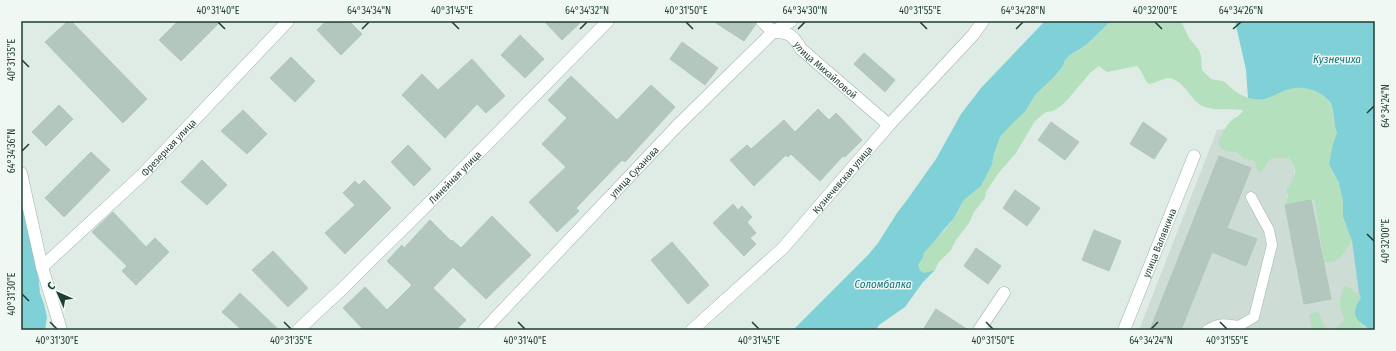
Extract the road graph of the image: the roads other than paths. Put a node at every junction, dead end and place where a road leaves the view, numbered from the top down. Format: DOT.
graph roads {
  1 [pos="288,21"];
  2 [pos="608,21"];
  3 [pos="762,21"];
  4 [pos="791,21"];
  5 [pos="983,21"];
  6 [pos="773,32"];
  7 [pos="889,125"];
  8 [pos="1194,156"];
  9 [pos="21,172"];
  10 [pos="1251,197"];
  11 [pos="42,267"];
  12 [pos="1004,293"];
  13 [pos="61,330"];
  14 [pos="298,330"];
  15 [pos="484,330"];
  16 [pos="692,330"];
  17 [pos="979,330"];
  18 [pos="1124,330"];
  19 [pos="1207,330"];
  1 -- 11 [label="street, Фрезерная улица"];
  2 -- 14 [label="street, Линейная улица"];
  3 -- 6 [label="street"];
  4 -- 6 [label="street, улица Суханова"];
  5 -- 7 [label="street, Кузнечевская улица"];
  6 -- 7 [label="street, улица Михайловой"];
  6 -- 15 [label="street, улица Суханова"];
  7 -- 16 [label="street, Кузнечевская улица"];
  8 -- 18 [label="street, улица Валявкина"];
  9 -- 11 [label="street"];
  10 -- 19 [label="lane"];
  11 -- 13 [label="street"];
  12 -- 17 [label="street"];
}
